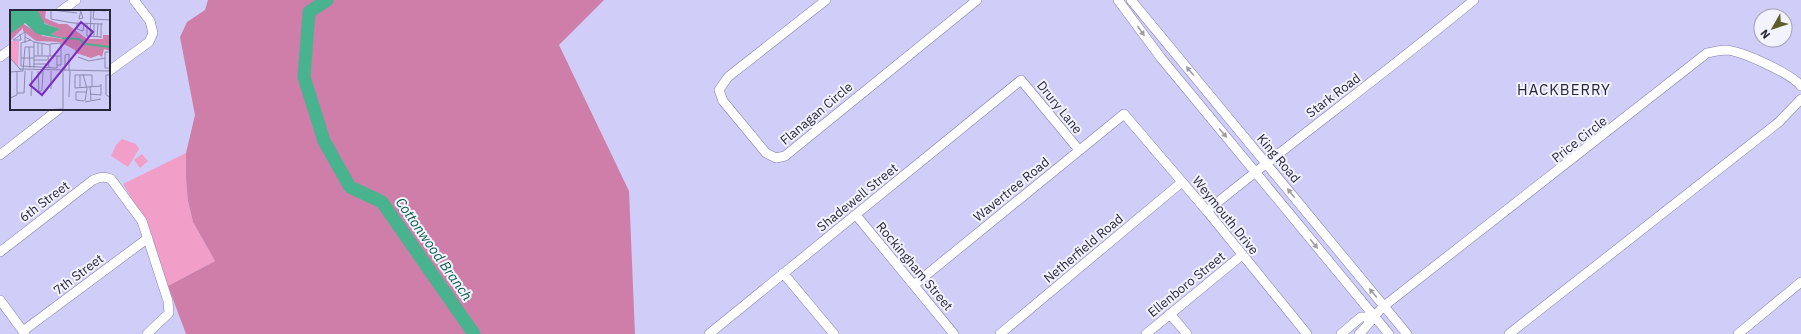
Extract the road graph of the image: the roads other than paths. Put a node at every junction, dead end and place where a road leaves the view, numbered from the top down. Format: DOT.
graph roads {
  1 [pos="76,0"];
  2 [pos="134,0"];
  3 [pos="826,0"];
  4 [pos="977,0"];
  5 [pos="1118,0"];
  6 [pos="1131,0"];
  7 [pos="1474,0"];
  8 [pos="62,10"];
  9 [pos="10,50"];
  10 [pos="0,57"];
  11 [pos="110,70"];
  12 [pos="1022,80"];
  13 [pos="1801,86"];
  14 [pos="1208,93"];
  15 [pos="1801,99"];
  16 [pos="1197,102"];
  17 [pos="58,110"];
  18 [pos="1124,114"];
  19 [pos="1079,150"];
  20 [pos="0,155"];
  21 [pos="1266,163"];
  22 [pos="1255,172"];
  23 [pos="1182,182"];
  24 [pos="1207,211"];
  25 [pos="856,215"];
  26 [pos="148,238"];
  27 [pos="0,252"];
  28 [pos="1242,255"];
  29 [pos="1348,263"];
  30 [pos="1337,271"];
  31 [pos="783,273"];
  32 [pos="1801,282"];
  33 [pos="914,285"];
  34 [pos="0,300"];
  35 [pos="1384,306"];
  36 [pos="1170,314"];
  37 [pos="1373,316"];
  38 [pos="24,332"];
  39 [pos="713,333"];
  40 [pos="146,334"];
  41 [pos="834,334"];
  42 [pos="954,334"];
  43 [pos="1000,334"];
  44 [pos="1146,334"];
  45 [pos="1187,334"];
  46 [pos="1307,334"];
  47 [pos="1341,334"];
  48 [pos="1359,334"];
  49 [pos="1389,334"];
  50 [pos="1407,334"];
  51 [pos="1508,334"];
  52 [pos="1738,334"];
  1 -- 8 [label="street"];
  2 -- 11 [label="street"];
  3 -- 4 [label="street, Flanagan Circle"];
  5 -- 16 [label="street, King Road, one-way"];
  14 -- 6 [label="street, King Road, one-way"];
  7 -- 21 [label="street, Stark Road"];
  9 -- 10 [label="street"];
  12 -- 19 [label="street, Drury Lane"];
  12 -- 25 [label="street, Shadewell Street"];
  13 -- 35 [label="street, Price Circle"];
  14 -- 16 [label="street"];
  14 -- 21 [label="street, King Road"];
  15 -- 51 [label="street"];
  16 -- 22 [label="street, King Road, one-way"];
  17 -- 20 [label="street"];
  18 -- 19 [label="street, Wavertree Road"];
  18 -- 23 [label="street, Weymouth Drive"];
  19 -- 33 [label="street, Wavertree Road"];
  21 -- 22 [label="street, Stark Road"];
  29 -- 21 [label="street, King Road, one-way"];
  22 -- 24 [label="street, Stark Road"];
  22 -- 30 [label="street, King Road, one-way"];
  23 -- 24 [label="street, Weymouth Drive"];
  23 -- 43 [label="street, Netherfield Road"];
  24 -- 28 [label="street, Weymouth Drive"];
  25 -- 31 [label="street, Shadewell Street"];
  25 -- 33 [label="street, Rockingham Street"];
  26 -- 27 [label="street, 6th Street"];
  26 -- 38 [label="street, 7th Street"];
  26 -- 40 [label="street"];
  28 -- 36 [label="street, Ellenboro Street"];
  28 -- 46 [label="street, Weymouth Drive"];
  29 -- 30 [label="street"];
  35 -- 29 [label="street, King Road, one-way"];
  30 -- 37 [label="street, King Road"];
  31 -- 39 [label="street, Shadewell Street"];
  31 -- 41 [label="street"];
  32 -- 52 [label="street"];
  33 -- 42 [label="street, Rockingham Street"];
  34 -- 38 [label="street"];
  35 -- 37 [label="street, Price Circle"];
  35 -- 50 [label="street, King Road"];
  36 -- 44 [label="street, Ellenboro Street"];
  36 -- 45 [label="street"];
  37 -- 47 [label="street"];
  37 -- 48 [label="street"];
  37 -- 49 [label="street, King Road"];
}
